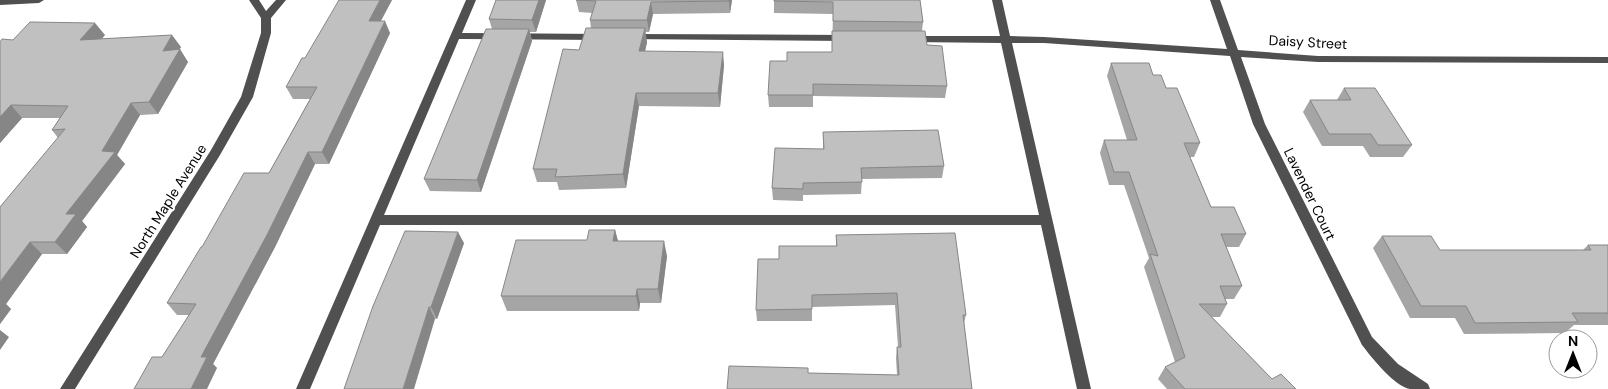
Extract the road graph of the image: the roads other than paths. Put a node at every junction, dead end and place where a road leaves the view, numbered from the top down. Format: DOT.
graph roads {
  1 [pos="39,0"];
  2 [pos="254,0"];
  3 [pos="280,0"];
  4 [pos="471,0"];
  5 [pos="997,0"];
  6 [pos="1215,0"];
  7 [pos="1,3"];
  8 [pos="266,18"];
  9 [pos="455,36"];
  10 [pos="859,38"];
  11 [pos="898,39"];
  12 [pos="1006,39"];
  13 [pos="1233,52"];
  14 [pos="1608,60"];
  15 [pos="376,220"];
  16 [pos="1046,220"];
  17 [pos="1416,386"];
  18 [pos="67,389"];
  19 [pos="303,389"];
  20 [pos="1084,389"];
  1 -- 7 [label="street"];
  2 -- 8 [label="street"];
  3 -- 8 [label="street"];
  4 -- 9 [label="street"];
  5 -- 12 [label="street"];
  6 -- 13 [label="street, Lavender Court"];
  8 -- 18 [label="street, North Maple Avenue"];
  9 -- 10 [label="street"];
  9 -- 15 [label="street"];
  11 -- 12 [label="street, Daisy Street"];
  12 -- 13 [label="street, Daisy Street"];
  12 -- 16 [label="street"];
  13 -- 14 [label="street, Daisy Street"];
  13 -- 17 [label="street, Lavender Court"];
  15 -- 16 [label="street"];
  15 -- 19 [label="street"];
  16 -- 20 [label="street"];
}
